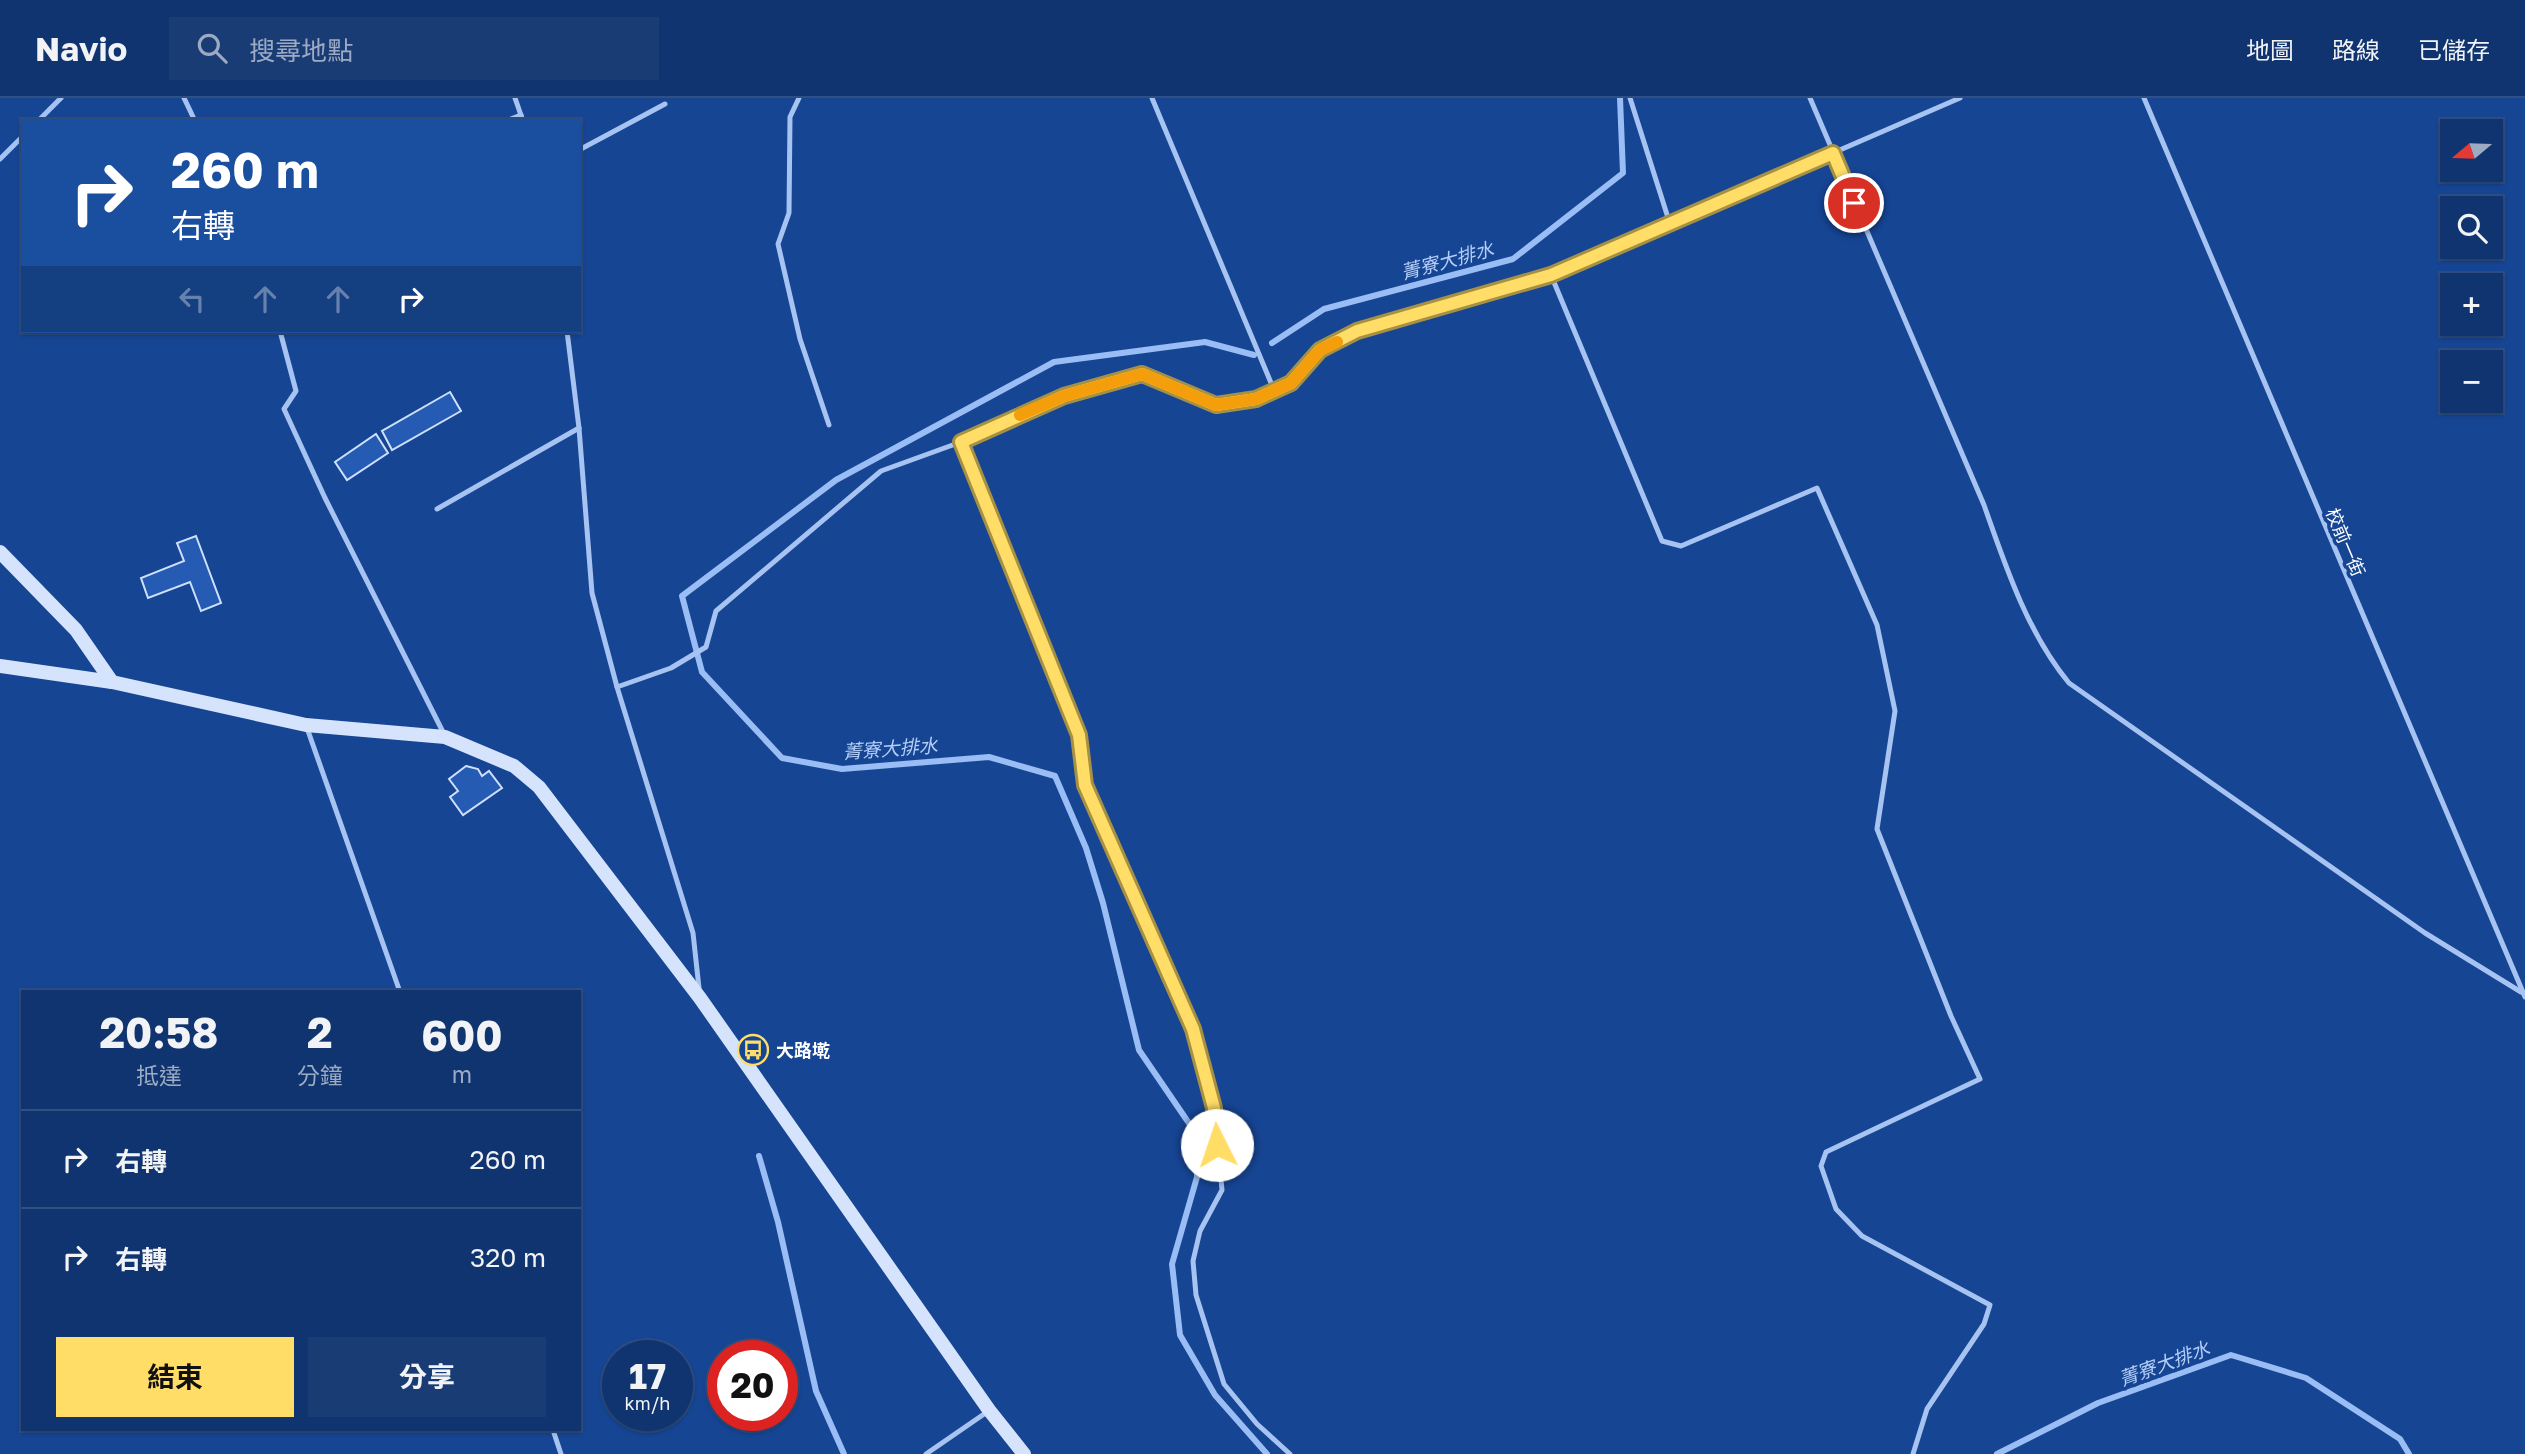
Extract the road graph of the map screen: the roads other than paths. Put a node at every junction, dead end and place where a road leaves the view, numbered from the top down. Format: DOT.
graph roads {
  1 [pos="61,98"];
  2 [pos="184,98"];
  3 [pos="515,98"];
  4 [pos="799,98"];
  5 [pos="1152,98"];
  6 [pos="1630,98"];
  7 [pos="1810,98"];
  8 [pos="1960,98"];
  9 [pos="2144,98"];
  10 [pos="665,104"];
  11 [pos="522,118"];
  12 [pos="40,119"];
  13 [pos="194,119"];
  14 [pos="21,138"];
  15 [pos="581,149"];
  16 [pos="1833,153"];
  17 [pos="0,159"];
  18 [pos="1670,224"];
  19 [pos="1551,275"];
  20 [pos="281,333"];
  21 [pos="567,333"];
  22 [pos="1274,390"];
  23 [pos="829,425"];
  24 [pos="579,428"];
  25 [pos="961,442"];
  26 [pos="437,509"];
  27 [pos="0,552"];
  28 [pos="0,666"];
  29 [pos="112,682"];
  30 [pos="617,687"];
  31 [pos="306,725"];
  32 [pos="445,737"];
  33 [pos="399,990"];
  34 [pos="2523,994"];
  35 [pos="700,999"];
  36 [pos="989,1410"];
  37 [pos="553,1431"];
  38 [pos="561,1454"];
  39 [pos="926,1454"];
  40 [pos="1024,1454"];
  41 [pos="1290,1454"];
  42 [pos="1913,1454"];
  1 -- 12 [label="lane"];
  2 -- 13 [label="lane"];
  3 -- 11 [label="lane"];
  4 -- 23 [label="lane"];
  5 -- 22 [label="lane"];
  6 -- 18 [label="lane"];
  7 -- 16 [label="lane"];
  8 -- 16 [label="lane"];
  9 -- 34 [label="lane, 校前一街"];
  10 -- 15 [label="lane"];
  14 -- 17 [label="lane"];
  16 -- 18 [label="lane"];
  16 -- 34 [label="lane"];
  18 -- 19 [label="lane"];
  19 -- 22 [label="lane"];
  19 -- 42 [label="lane"];
  20 -- 32 [label="lane"];
  21 -- 24 [label="lane"];
  22 -- 25 [label="lane"];
  24 -- 26 [label="lane"];
  24 -- 30 [label="lane"];
  25 -- 30 [label="lane"];
  25 -- 41 [label="lane"];
  27 -- 29 [label="street"];
  28 -- 29 [label="street"];
  29 -- 31 [label="street"];
  30 -- 35 [label="lane"];
  31 -- 32 [label="street"];
  31 -- 33 [label="lane"];
  32 -- 35 [label="street"];
  35 -- 36 [label="street"];
  36 -- 39 [label="lane"];
  36 -- 40 [label="street"];
  37 -- 38 [label="lane"];
}
